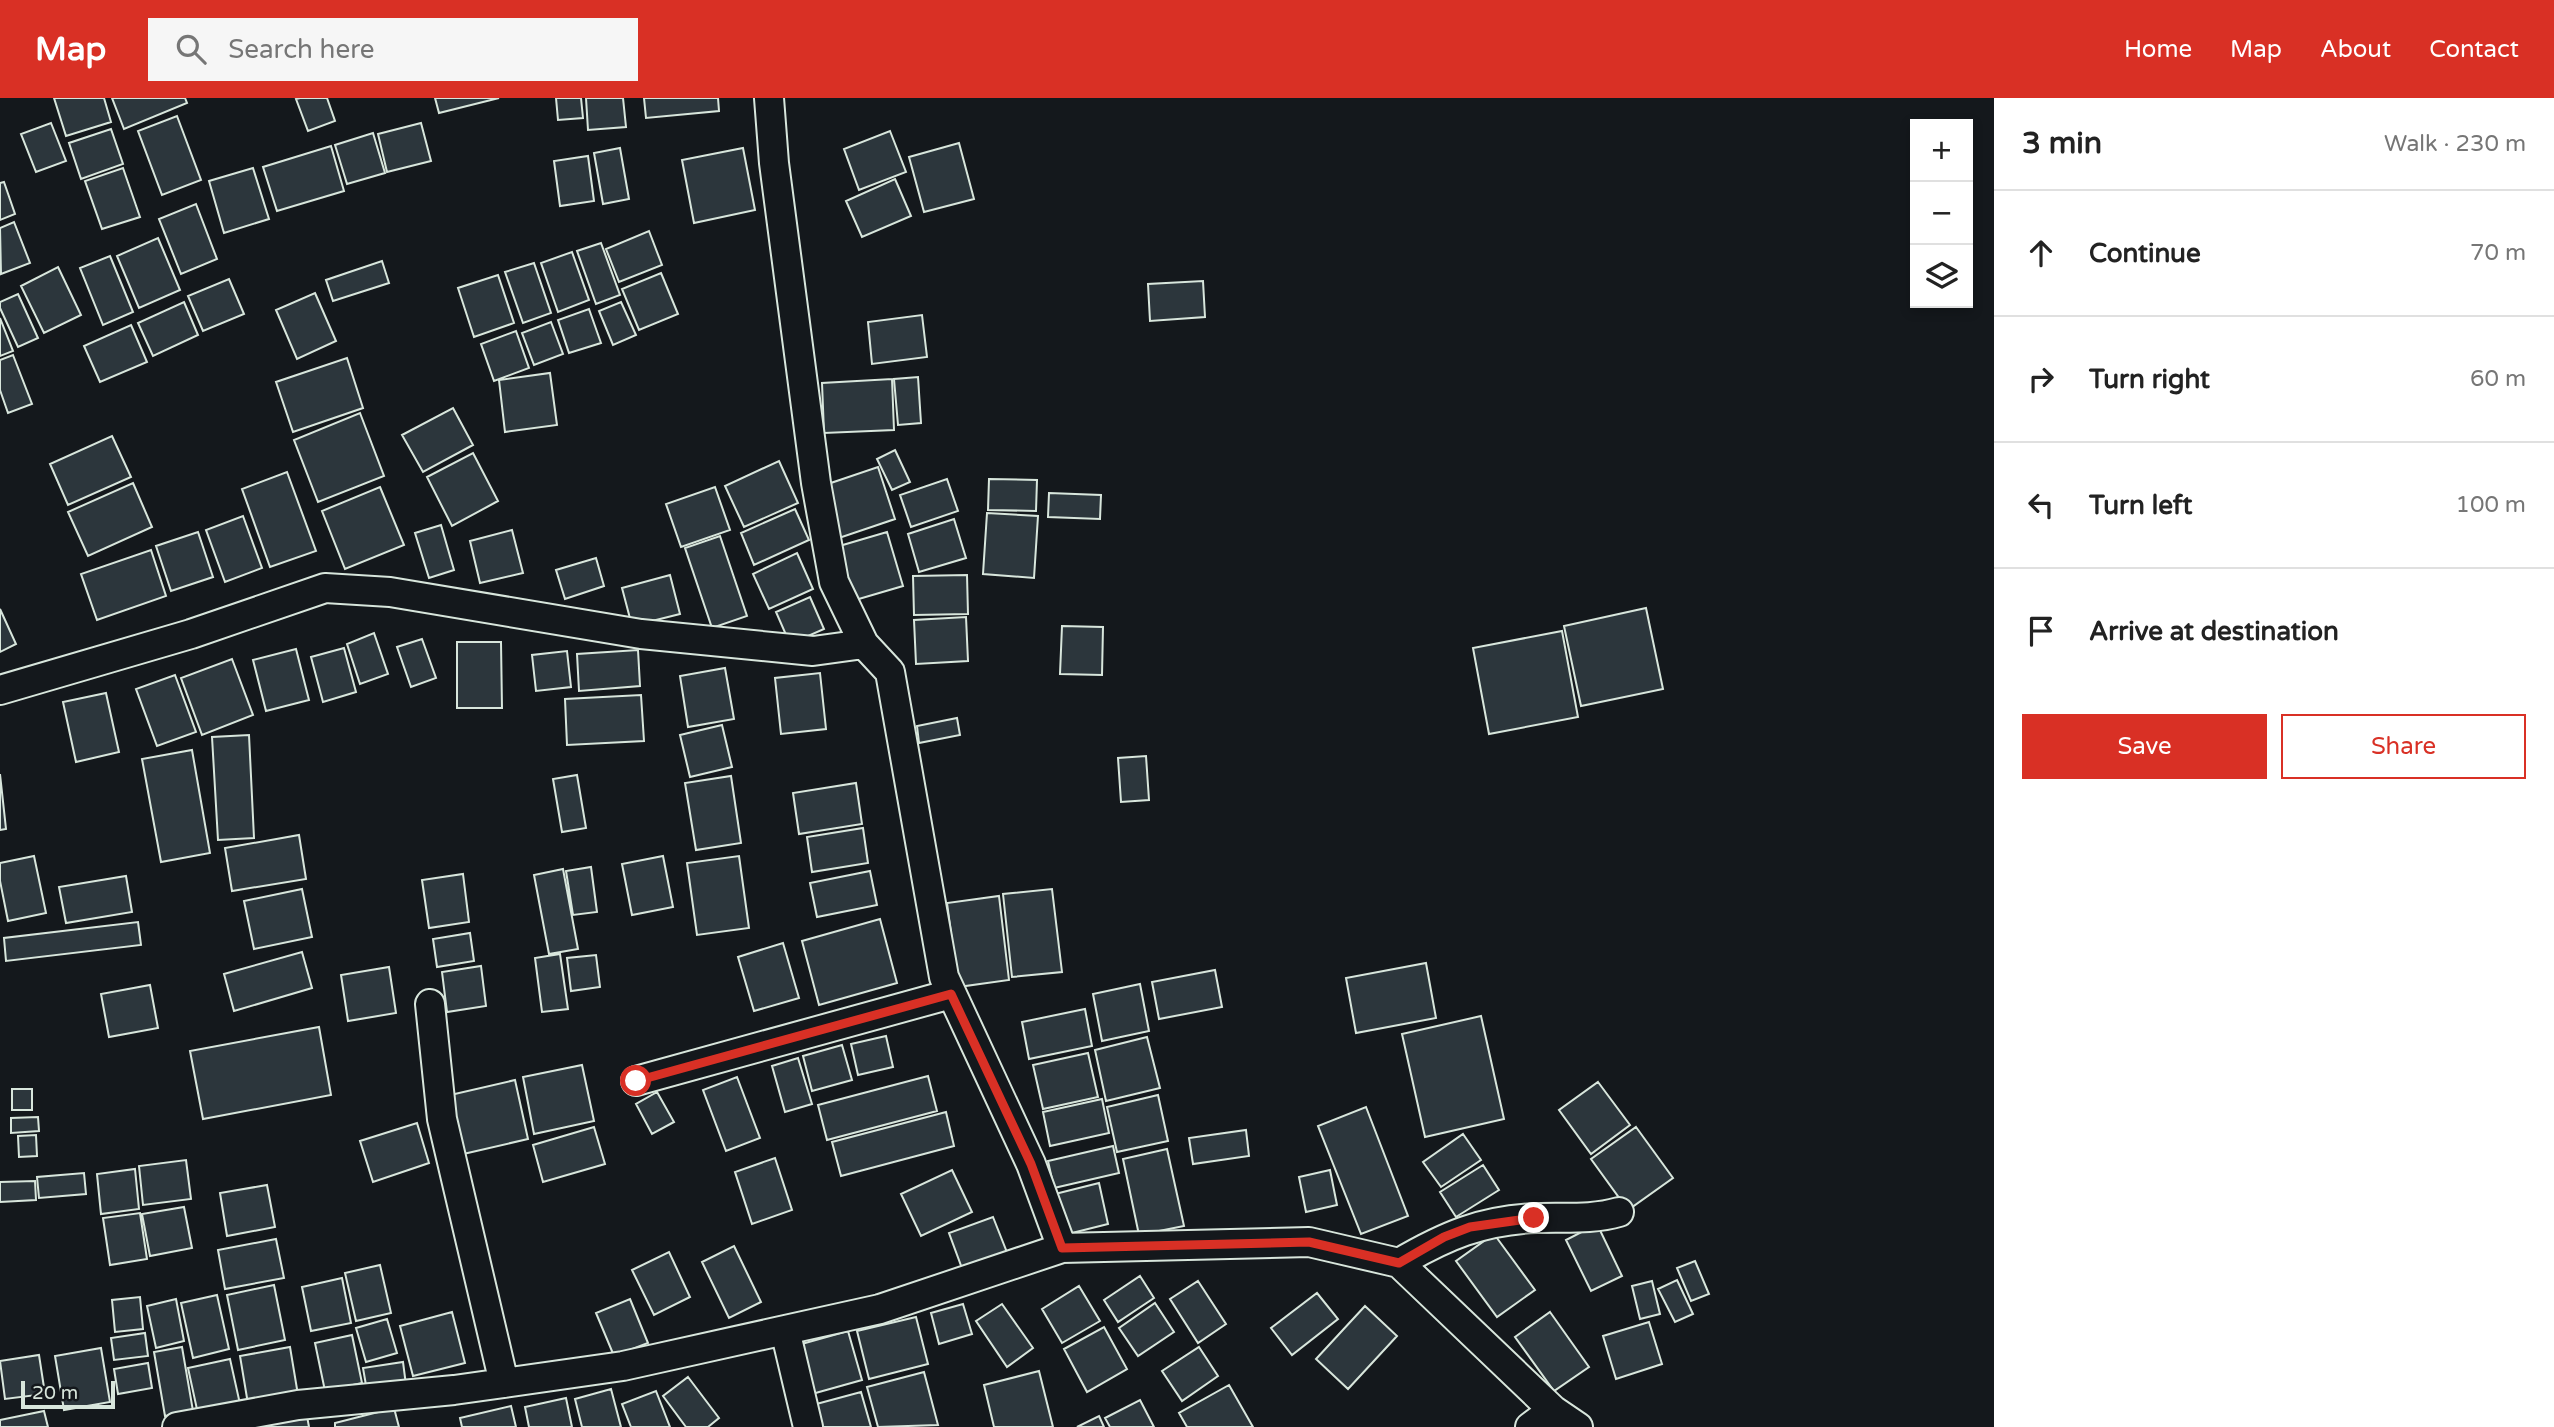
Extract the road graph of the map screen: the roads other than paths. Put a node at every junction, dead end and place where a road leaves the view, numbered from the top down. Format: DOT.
graph roads {
  1 [pos="769,98"];
  2 [pos="864,644"];
  3 [pos="0,691"];
  4 [pos="951,994"];
  5 [pos="430,1004"];
  6 [pos="636,1081"];
  7 [pos="1619,1212"];
  8 [pos="1062,1248"];
  9 [pos="1399,1263"];
  10 [pos="785,1330"];
  11 [pos="504,1383"];
  12 [pos="1553,1410"];
  13 [pos="177,1427"];
  14 [pos="808,1427"];
  15 [pos="1530,1427"];
  16 [pos="1578,1427"];
  1 -- 2 [label="street"];
  2 -- 3 [label="street"];
  2 -- 4 [label="street"];
  4 -- 6 [label="street"];
  4 -- 8 [label="street"];
  5 -- 11 [label="street"];
  7 -- 9 [label="street"];
  8 -- 9 [label="street"];
  8 -- 10 [label="street"];
  9 -- 12 [label="street"];
  10 -- 11 [label="street"];
  10 -- 14 [label="street"];
  11 -- 13 [label="street"];
  12 -- 15 [label="street"];
  12 -- 16 [label="street"];
}
